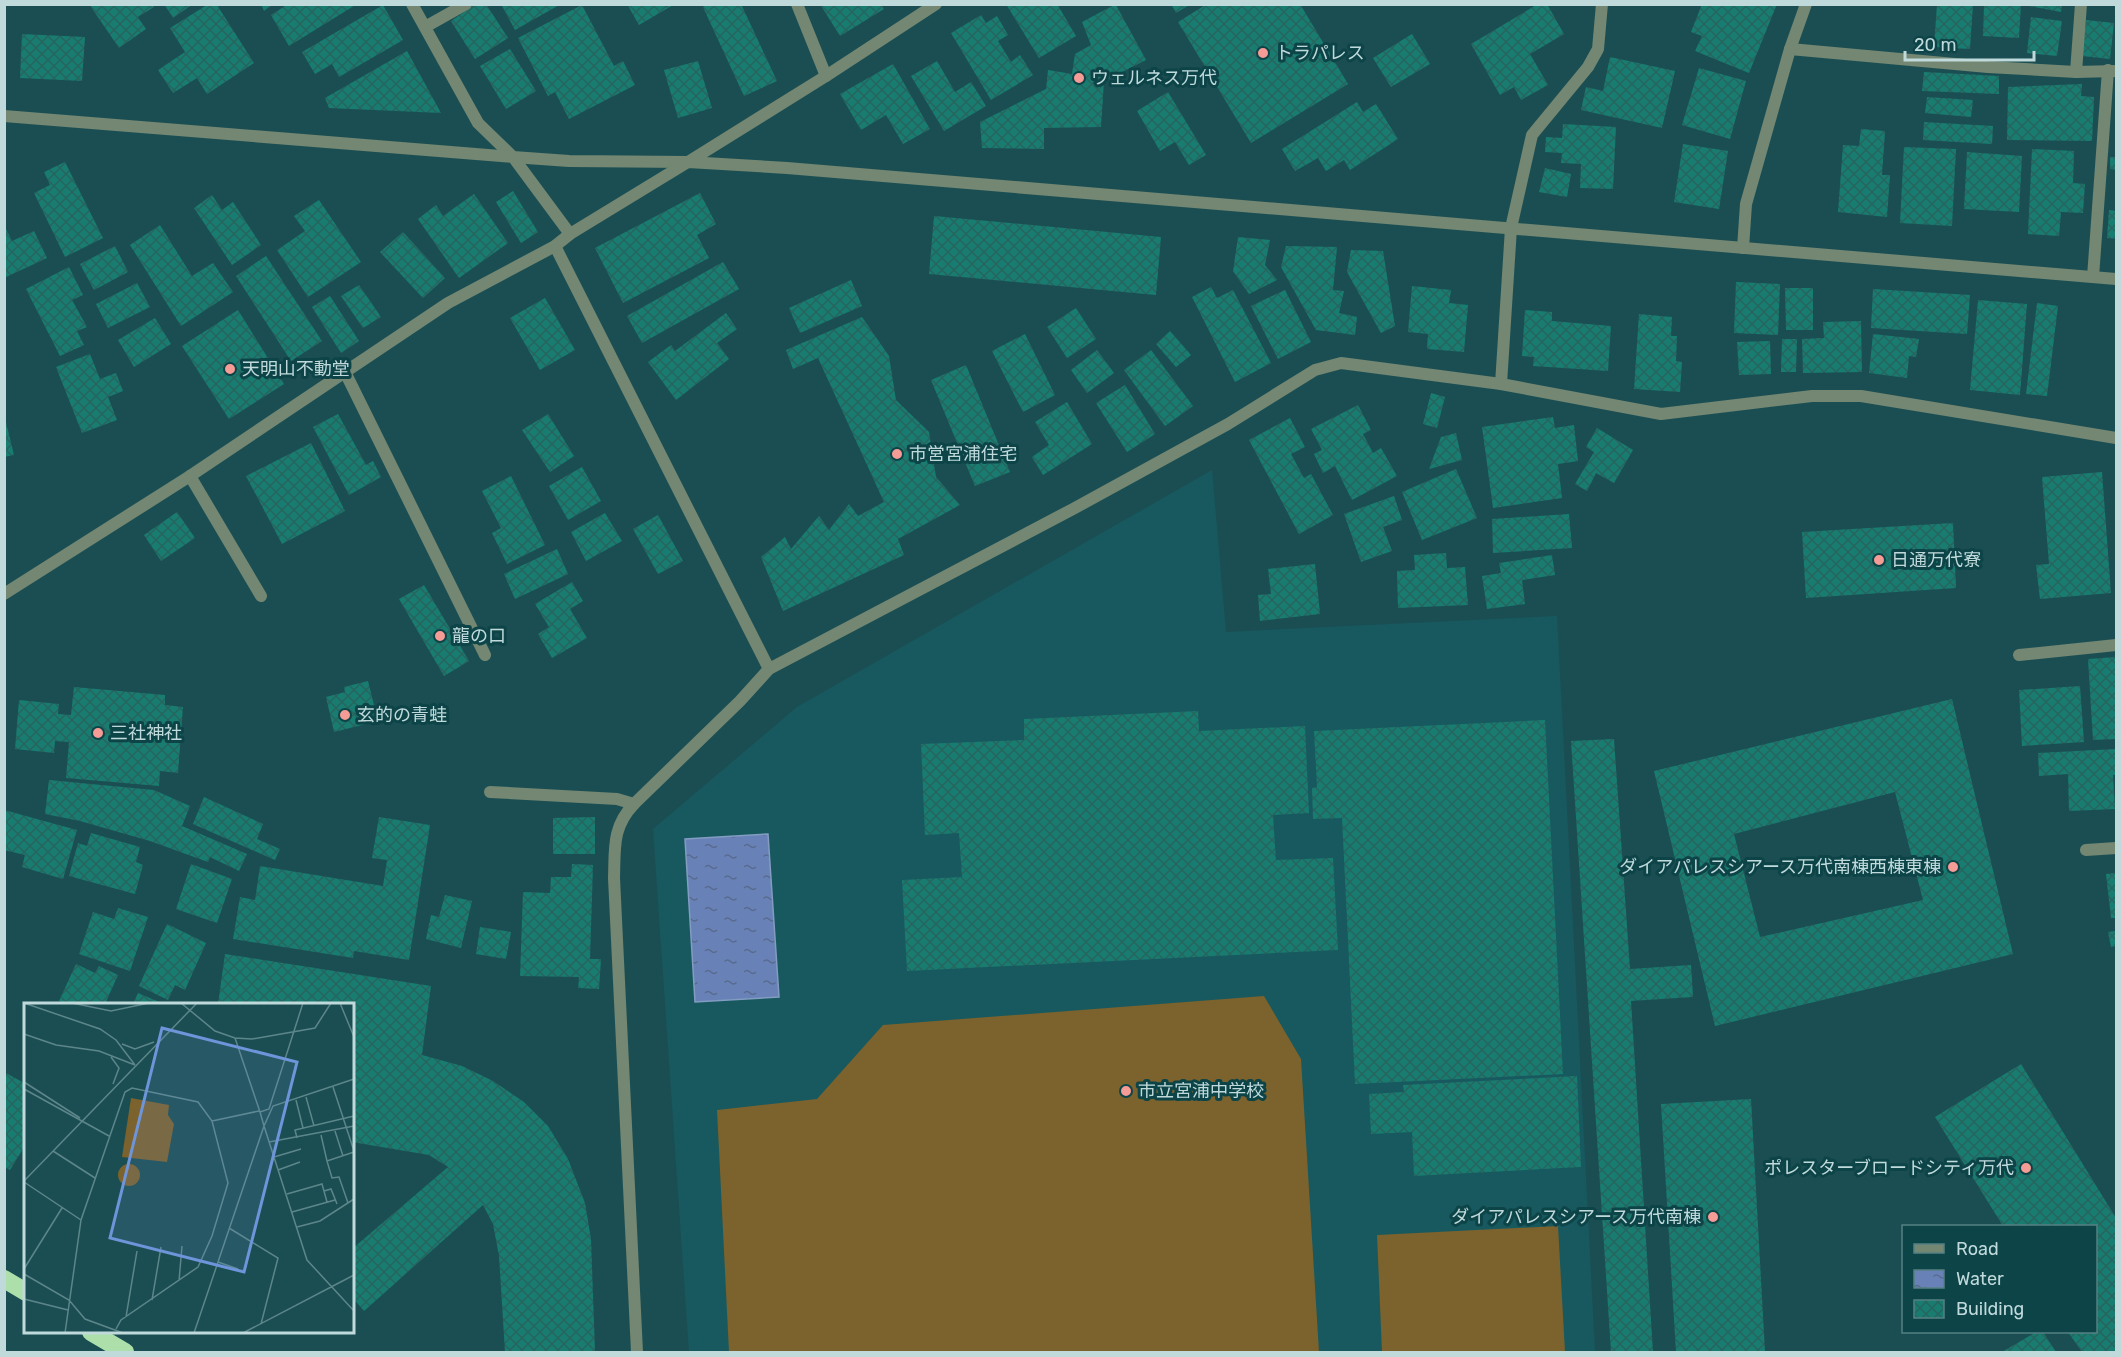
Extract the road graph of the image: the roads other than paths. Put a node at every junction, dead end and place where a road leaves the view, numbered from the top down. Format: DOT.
graph roads {
  1 [pos="412,4"];
  2 [pos="466,4"];
  3 [pos="797,4"];
  4 [pos="936,4"];
  5 [pos="1602,4"];
  6 [pos="1806,4"];
  7 [pos="2081,4"];
  8 [pos="425,27"];
  9 [pos="1790,49"];
  10 [pos="2112,70"];
  11 [pos="2076,72"];
  12 [pos="826,76"];
  13 [pos="4,116"];
  14 [pos="513,157"];
  15 [pos="688,162"];
  16 [pos="1511,228"];
  17 [pos="570,234"];
  18 [pos="555,246"];
  19 [pos="1743,248"];
  20 [pos="2093,276"];
  21 [pos="2116,279"];
  22 [pos="345,372"];
  23 [pos="1501,384"];
  24 [pos="2116,438"];
  25 [pos="190,476"];
  26 [pos="4,594"];
  27 [pos="261,596"];
  28 [pos="2116,645"];
  29 [pos="485,655"];
  30 [pos="2019,655"];
  31 [pos="769,669"];
  32 [pos="490,792"];
  33 [pos="634,804"];
  34 [pos="2116,848"];
  35 [pos="2086,850"];
  36 [pos="4,1279"];
  37 [pos="24,1291"];
  38 [pos="91,1333"];
  39 [pos="92,1333"];
  40 [pos="107,1353"];
  41 [pos="125,1353"];
  42 [pos="637,1353"];
  1 -- 8 [label="street"];
  2 -- 8 [label="street"];
  3 -- 12 [label="street"];
  4 -- 12 [label="street"];
  5 -- 16 [label="street"];
  6 -- 9 [label="street"];
  7 -- 11 [label="street"];
  8 -- 14 [label="street"];
  9 -- 11 [label="street"];
  9 -- 19 [label="street"];
  10 -- 11 [label="street"];
  10 -- 20 [label="street"];
  12 -- 15 [label="street"];
  13 -- 14 [label="street"];
  14 -- 15 [label="street"];
  14 -- 17 [label="street"];
  15 -- 16 [label="street"];
  15 -- 17 [label="street"];
  16 -- 19 [label="street"];
  16 -- 23 [label="street"];
  17 -- 18 [label="street"];
  18 -- 22 [label="street"];
  18 -- 31 [label="street"];
  19 -- 20 [label="street"];
  20 -- 21 [label="street"];
  22 -- 25 [label="street"];
  22 -- 29 [label="street"];
  23 -- 24 [label="street"];
  23 -- 31 [label="street"];
  25 -- 26 [label="street"];
  25 -- 27 [label="street"];
  28 -- 30 [label="street"];
  31 -- 33 [label="street"];
  32 -- 33 [label="street"];
  33 -- 42 [label="street"];
  34 -- 35 [label="street"];
  36 -- 37 [label="highway"];
  38 -- 40 [label="highway"];
  39 -- 41 [label="highway"];
}
